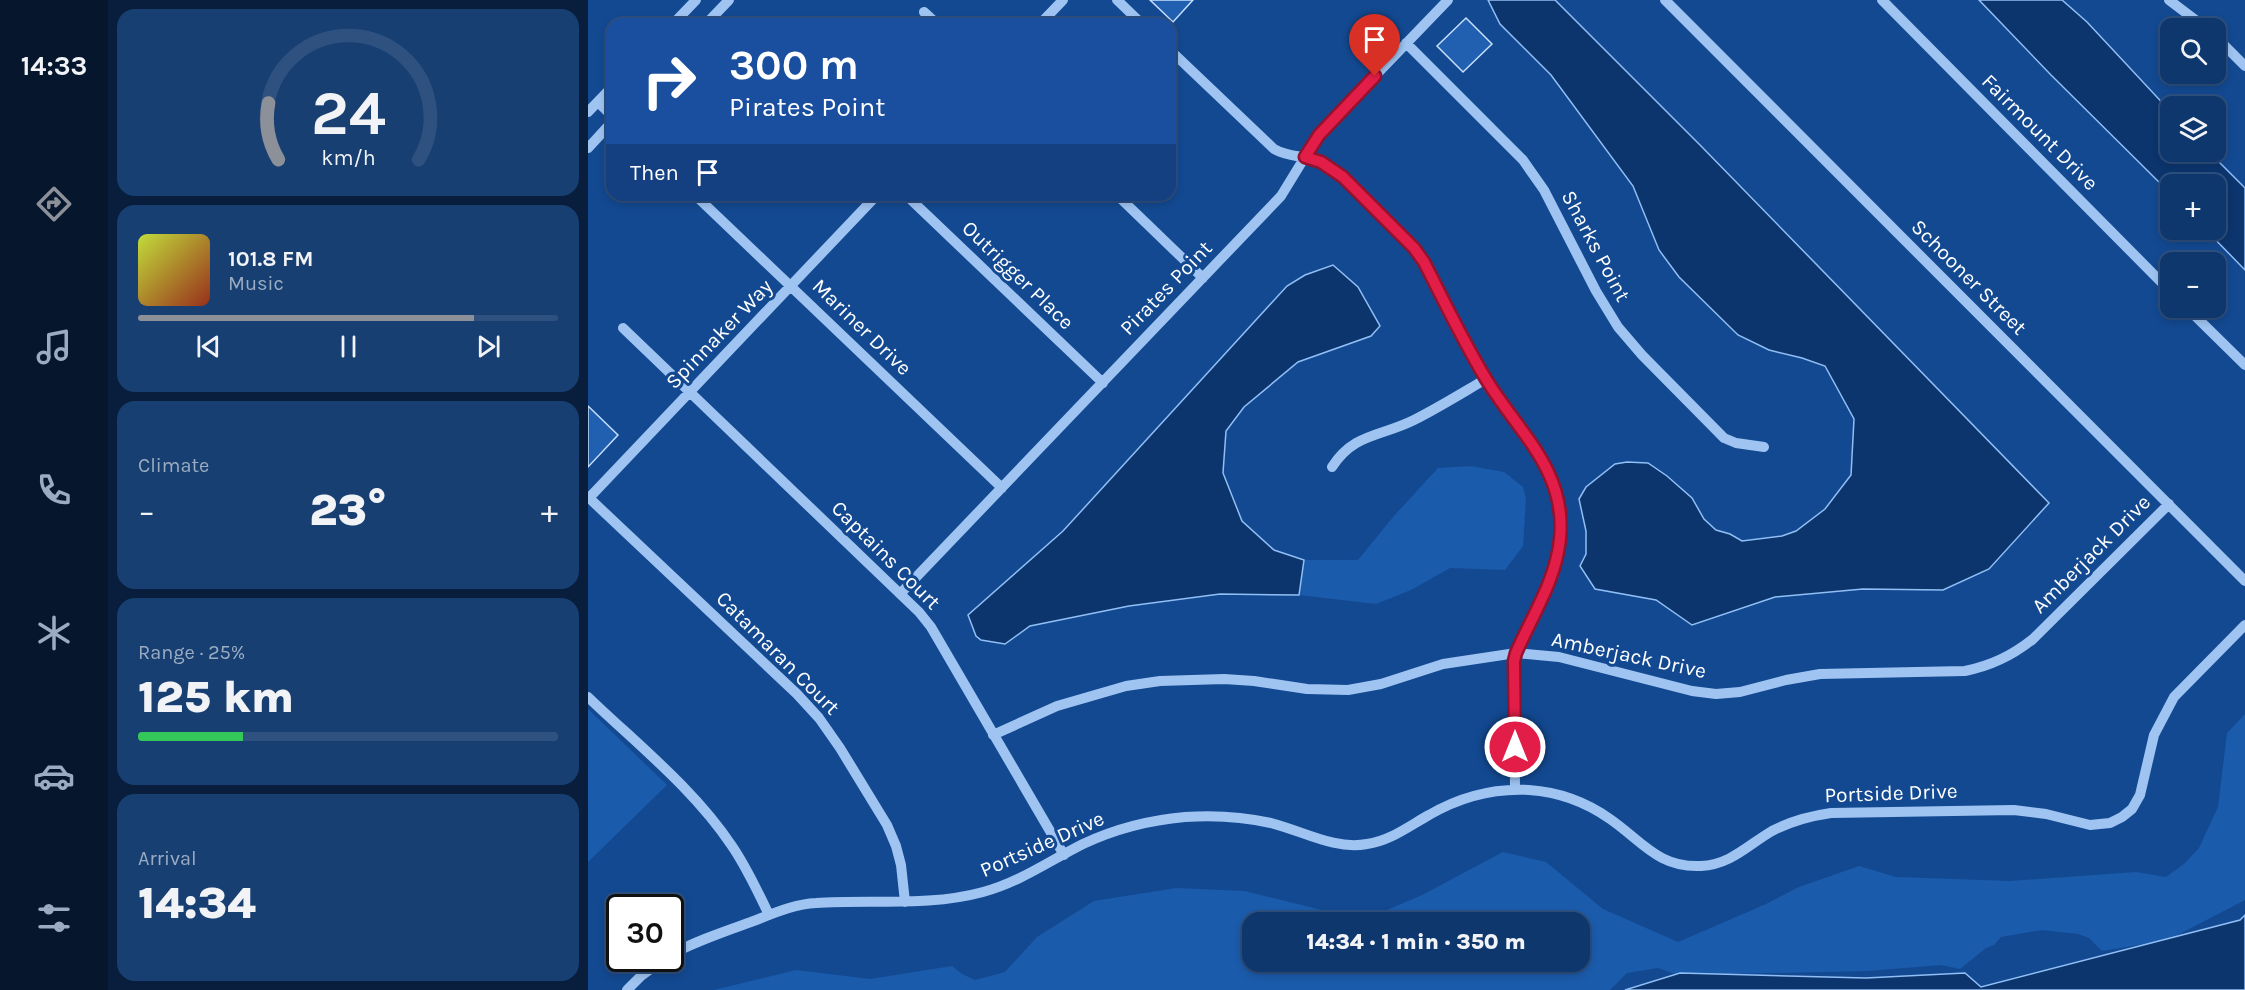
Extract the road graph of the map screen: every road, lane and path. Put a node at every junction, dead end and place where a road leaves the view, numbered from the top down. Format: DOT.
graph roads {
  1 [pos="696,0"];
  2 [pos="729,0"];
  3 [pos="1063,0"];
  4 [pos="1448,0"];
  5 [pos="1665,0"];
  6 [pos="1882,0"];
  7 [pos="2169,0"];
  8 [pos="1119,1"];
  9 [pos="924,12"];
  10 [pos="679,18"];
  11 [pos="712,18"];
  12 [pos="930,18"];
  13 [pos="1046,18"];
  14 [pos="1136,18"];
  15 [pos="2193,18"];
  16 [pos="1406,44"];
  17 [pos="2226,47"];
  18 [pos="1176,56"];
  19 [pos="2245,66"];
  20 [pos="606,93"];
  21 [pos="598,102"];
  22 [pos="606,110"];
  23 [pos="588,112"];
  24 [pos="606,128"];
  25 [pos="588,148"];
  26 [pos="1305,157"];
  27 [pos="701,201"];
  28 [pos="871,201"];
  29 [pos="912,201"];
  30 [pos="1123,201"];
  31 [pos="1203,278"];
  32 [pos="2160,281"];
  33 [pos="791,286"];
  34 [pos="2197,318"];
  35 [pos="623,328"];
  36 [pos="2245,365"];
  37 [pos="1486,379"];
  38 [pos="1103,383"];
  39 [pos="690,392"];
  40 [pos="1764,447"];
  41 [pos="1332,467"];
  42 [pos="1002,488"];
  43 [pos="588,498"];
  44 [pos="2169,504"];
  45 [pos="2245,581"];
  46 [pos="900,594"];
  47 [pos="2245,625"];
  48 [pos="1516,653"];
  49 [pos="588,697"];
  50 [pos="993,735"];
  51 [pos="1515,790"];
  52 [pos="1064,855"];
  53 [pos="905,902"];
  54 [pos="769,915"];
  55 [pos="684,948"];
  56 [pos="647,972"];
  57 [pos="627,990"];
  1 -- 10 [label="street"];
  2 -- 11 [label="street"];
  3 -- 13 [label="street"];
  4 -- 16 [label="street, Pirates Point"];
  5 -- 44 [label="street, Schooner Street"];
  6 -- 32 [label="street, Fairmount Drive"];
  7 -- 15 [label="street"];
  8 -- 14 [label="street"];
  9 -- 12 [label="street"];
  16 -- 26 [label="street, Pirates Point"];
  16 -- 40 [label="street, Sharks Point"];
  17 -- 19 [label="street"];
  18 -- 26 [label="street"];
  20 -- 21 [label="street"];
  21 -- 22 [label="street"];
  21 -- 23 [label="street"];
  24 -- 25 [label="street"];
  26 -- 31 [label="street, Pirates Point"];
  26 -- 37 [label="street"];
  27 -- 33 [label="street, Mariner Drive"];
  28 -- 33 [label="street, Spinnaker Way"];
  29 -- 38 [label="street, Outrigger Place"];
  30 -- 31 [label="street"];
  31 -- 38 [label="street, Pirates Point"];
  33 -- 39 [label="street, Spinnaker Way"];
  33 -- 42 [label="street, Mariner Drive"];
  34 -- 36 [label="street"];
  35 -- 39 [label="street, Captains Court"];
  37 -- 41 [label="street"];
  37 -- 48 [label="street"];
  38 -- 42 [label="street, Pirates Point"];
  39 -- 43 [label="street, Spinnaker Way"];
  39 -- 46 [label="street, Captains Court"];
  42 -- 46 [label="street, Pirates Point"];
  43 -- 53 [label="street, Catamaran Court"];
  44 -- 45 [label="street, Schooner Street"];
  44 -- 48 [label="street, Amberjack Drive"];
  46 -- 50 [label="street, Captains Court"];
  47 -- 51 [label="street, Portside Drive"];
  48 -- 50 [label="street, Amberjack Drive"];
  48 -- 51 [label="street"];
  49 -- 54 [label="street"];
  50 -- 52 [label="street, Captains Court"];
  51 -- 52 [label="street, Portside Drive"];
  52 -- 53 [label="street, Portside Drive"];
  53 -- 54 [label="street, Portside Drive"];
  54 -- 55 [label="street, Portside Drive"];
  56 -- 57 [label="street"];
}
